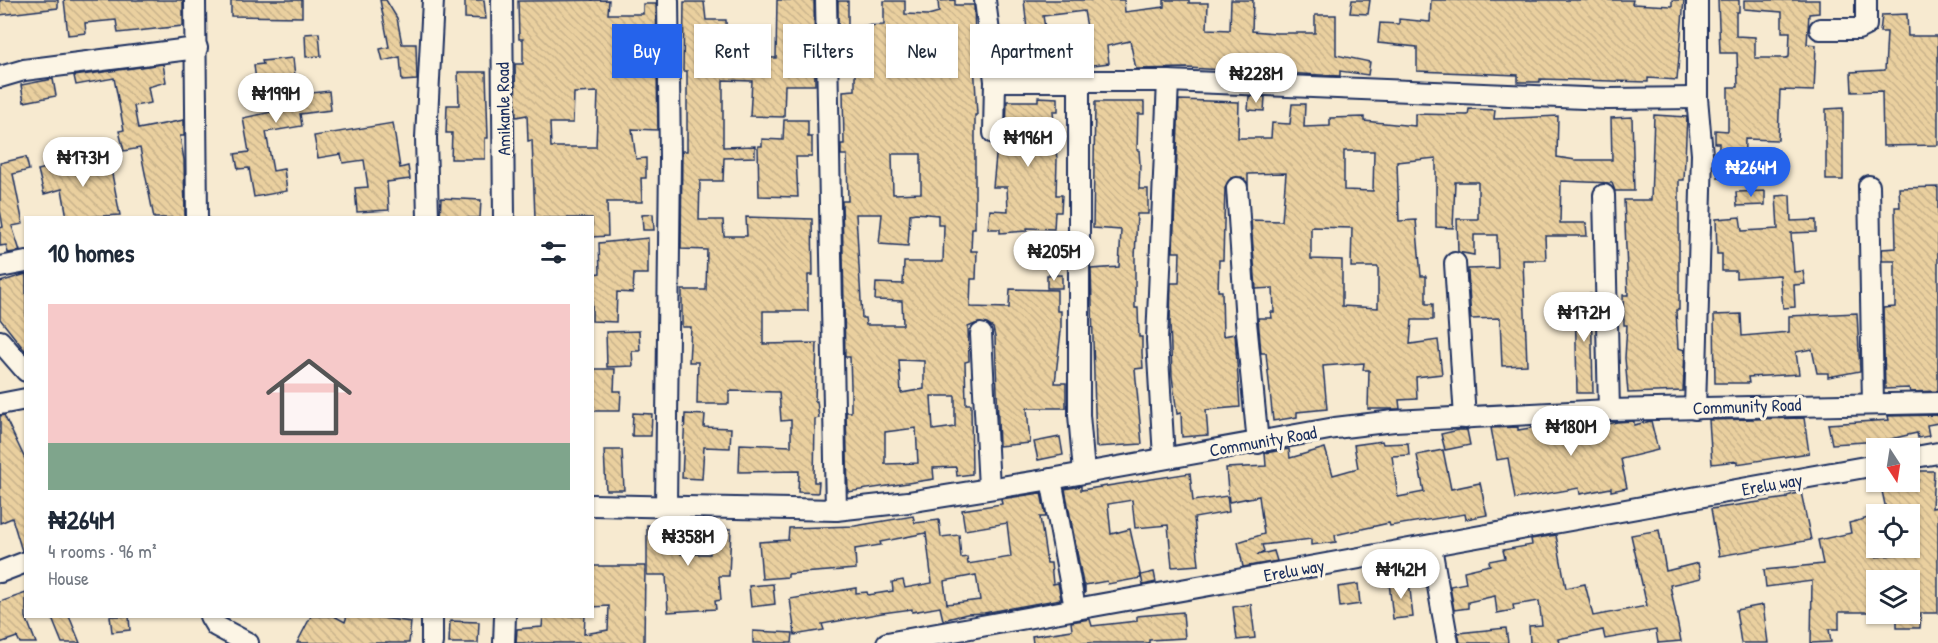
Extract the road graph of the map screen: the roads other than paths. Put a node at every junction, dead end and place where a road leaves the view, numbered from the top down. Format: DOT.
graph roads {
  1 [pos="195,0"];
  2 [pos="433,0"];
  3 [pos="502,0"];
  4 [pos="668,0"];
  5 [pos="826,0"];
  6 [pos="985,0"];
  7 [pos="1696,0"];
  8 [pos="1866,0"];
  9 [pos="1820,28"];
  10 [pos="197,48"];
  11 [pos="0,77"];
  12 [pos="995,81"];
  13 [pos="1168,81"];
  14 [pos="1079,82"];
  15 [pos="1697,98"];
  16 [pos="994,134"];
  17 [pos="1869,186"];
  18 [pos="1237,188"];
  19 [pos="1604,195"];
  20 [pos="197,216"];
  21 [pos="428,216"];
  22 [pos="504,216"];
  23 [pos="24,262"];
  24 [pos="1455,263"];
  25 [pos="0,267"];
  26 [pos="981,334"];
  27 [pos="0,341"];
  28 [pos="24,369"];
  29 [pos="24,399"];
  30 [pos="1938,403"];
  31 [pos="0,404"];
  32 [pos="1873,404"];
  33 [pos="1695,409"];
  34 [pos="1609,410"];
  35 [pos="1465,418"];
  36 [pos="1258,443"];
  37 [pos="1938,453"];
  38 [pos="1920,456"];
  39 [pos="1164,458"];
  40 [pos="1866,467"];
  41 [pos="1084,472"];
  42 [pos="1051,479"];
  43 [pos="989,488"];
  44 [pos="594,505"];
  45 [pos="666,506"];
  46 [pos="836,510"];
  47 [pos="1431,547"];
  48 [pos="24,563"];
  49 [pos="0,572"];
  50 [pos="1075,608"];
  51 [pos="432,618"];
  52 [pos="505,618"];
  53 [pos="212,628"];
  54 [pos="248,643"];
  55 [pos="432,643"];
  56 [pos="504,643"];
  57 [pos="887,643"];
  58 [pos="1448,643"];
  1 -- 10 [label="street"];
  2 -- 21 [label="street"];
  3 -- 22 [label="street, Amikanle Road"];
  4 -- 45 [label="street"];
  5 -- 46 [label="street"];
  6 -- 12 [label="street"];
  7 -- 15 [label="street"];
  8 -- 9 [label="street"];
  10 -- 11 [label="street"];
  10 -- 20 [label="street"];
  12 -- 14 [label="street"];
  12 -- 16 [label="street"];
  13 -- 14 [label="street"];
  13 -- 15 [label="street"];
  13 -- 39 [label="street"];
  14 -- 41 [label="street"];
  15 -- 33 [label="street"];
  17 -- 32 [label="street"];
  18 -- 36 [label="street"];
  19 -- 34 [label="street"];
  23 -- 25 [label="street"];
  24 -- 35 [label="street"];
  26 -- 43 [label="street"];
  27 -- 28 [label="street"];
  29 -- 31 [label="street"];
  30 -- 32 [label="street, Community Road"];
  32 -- 33 [label="street, Community Road"];
  33 -- 34 [label="street, Community Road"];
  34 -- 35 [label="street, Community Road"];
  35 -- 36 [label="street, Community Road"];
  36 -- 39 [label="street, Community Road"];
  37 -- 38 [label="street"];
  39 -- 41 [label="street, Community Road"];
  40 -- 47 [label="street, Erelu way"];
  41 -- 42 [label="street, Community Road"];
  42 -- 43 [label="street, Community Road"];
  42 -- 50 [label="street"];
  43 -- 46 [label="street, Community Road"];
  44 -- 45 [label="street, Community Road"];
  45 -- 46 [label="street, Community Road"];
  47 -- 50 [label="street, Erelu way"];
  47 -- 58 [label="street"];
  48 -- 49 [label="street"];
  50 -- 57 [label="street, Erelu way"];
  51 -- 55 [label="street"];
  52 -- 56 [label="street"];
  53 -- 54 [label="street"];
}
